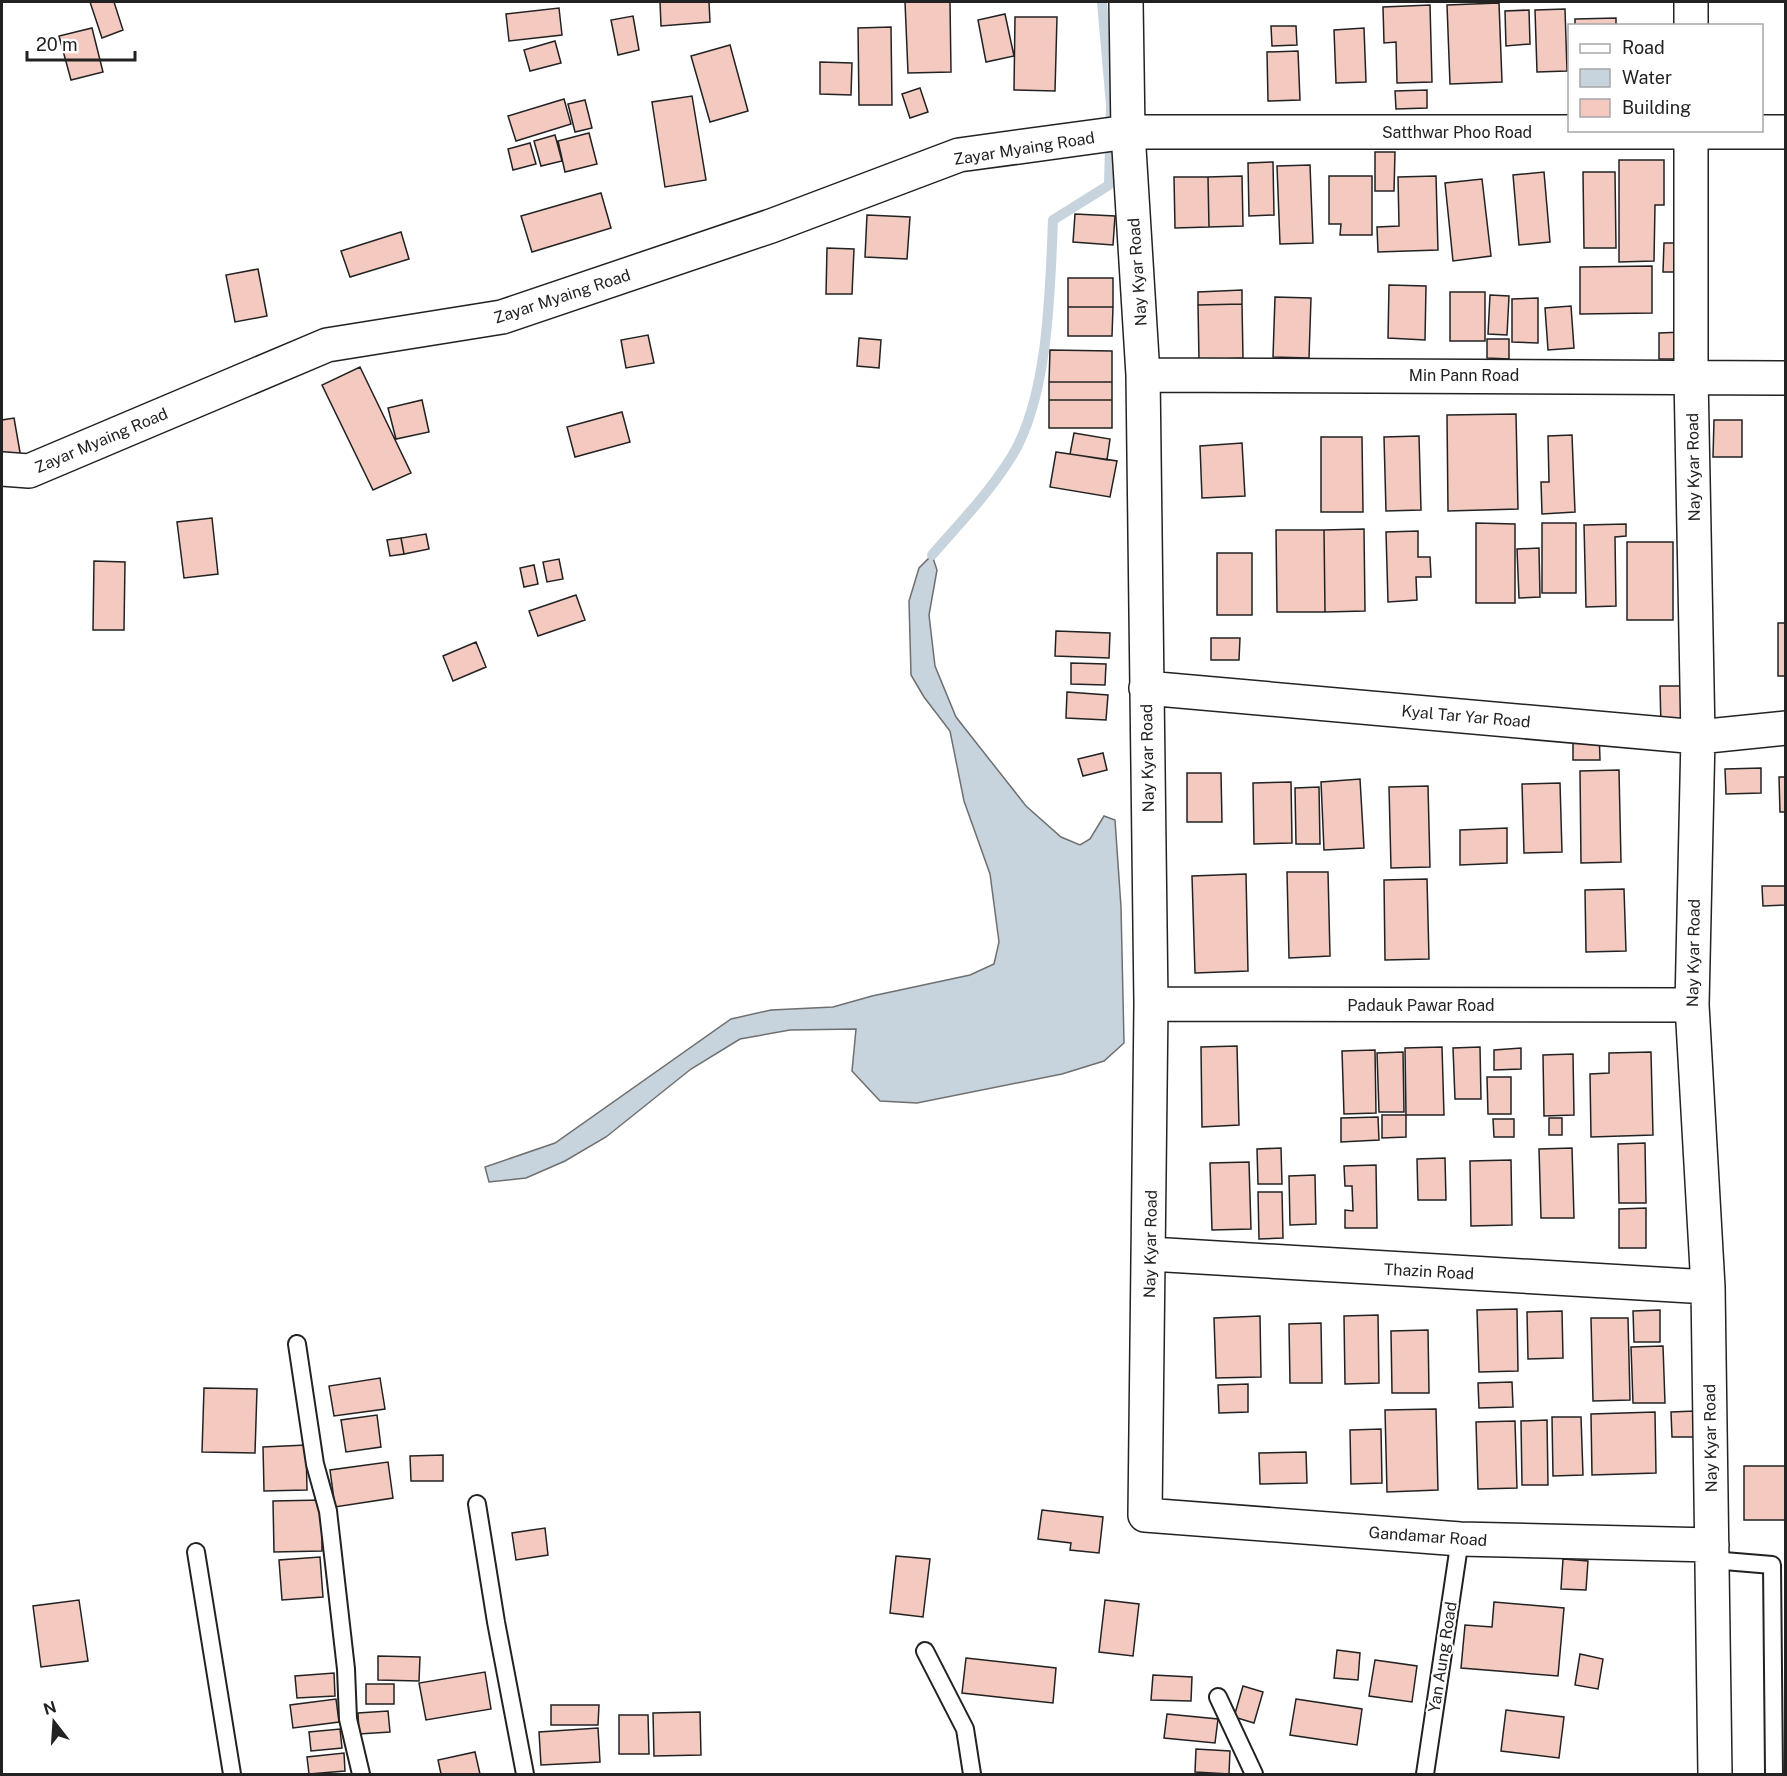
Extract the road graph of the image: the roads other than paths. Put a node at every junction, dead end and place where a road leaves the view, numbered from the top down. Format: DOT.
graph roads {
  1 [pos="1126,2"];
  2 [pos="1691,2"];
  3 [pos="1691,24"];
  4 [pos="1568,131"];
  5 [pos="1128,132"];
  6 [pos="1691,132"];
  7 [pos="1763,132"];
  8 [pos="1785,132"];
  9 [pos="1143,375"];
  10 [pos="1691,375"];
  11 [pos="1785,378"];
  12 [pos="2,469"];
  13 [pos="1146,688"];
  14 [pos="1785,728"];
  15 [pos="1698,737"];
  16 [pos="1151,1004"];
  17 [pos="1692,1005"];
  18 [pos="1150,1254"];
  19 [pos="1708,1287"];
  20 [pos="297,1344"];
  21 [pos="477,1504"];
  22 [pos="1460,1539"];
  23 [pos="196,1552"];
  24 [pos="1712,1552"];
  25 [pos="1779,1565"];
  26 [pos="925,1651"];
  27 [pos="1218,1697"];
  28 [pos="232,1774"];
  29 [pos="361,1774"];
  30 [pos="525,1774"];
  31 [pos="972,1774"];
  32 [pos="1254,1774"];
  33 [pos="1425,1774"];
  34 [pos="1715,1774"];
  35 [pos="1774,1774"];
  1 -- 5 [label="street, Nay Kyar Road"];
  2 -- 3 [label="street"];
  4 -- 5 [label="street, Satthwar Phoo Road"];
  5 -- 9 [label="street, Nay Kyar Road"];
  5 -- 12 [label="street, Zayar Myaing Road"];
  6 -- 10 [label="street, Nay Kyar Road"];
  7 -- 8 [label="street, Satthwar Phoo Road"];
  9 -- 10 [label="street, Min Pann Road"];
  9 -- 13 [label="street, Nay Kyar Road"];
  10 -- 11 [label="street, Min Pann Road"];
  10 -- 15 [label="street, Nay Kyar Road"];
  13 -- 15 [label="street, Kyal Tar Yar Road"];
  13 -- 16 [label="street, Nay Kyar Road"];
  14 -- 15 [label="street, Kyal Tar Yar Road"];
  15 -- 17 [label="street, Nay Kyar Road"];
  16 -- 17 [label="street, Padauk Pawar Road"];
  16 -- 18 [label="street, Nay Kyar Road"];
  17 -- 19 [label="street, Nay Kyar Road"];
  18 -- 19 [label="street, Thazin Road"];
  18 -- 22 [label="street, Nay Kyar Road"];
  19 -- 24 [label="street, Nay Kyar Road"];
  20 -- 29 [label="lane"];
  21 -- 30 [label="lane"];
  22 -- 24 [label="street, Gandamar Road"];
  22 -- 33 [label="lane, Yan Aung Road"];
  23 -- 28 [label="lane"];
  24 -- 25 [label="lane"];
  24 -- 34 [label="street, Nay Kyar Road"];
  25 -- 35 [label="lane"];
  26 -- 31 [label="lane"];
  27 -- 32 [label="lane"];
}
